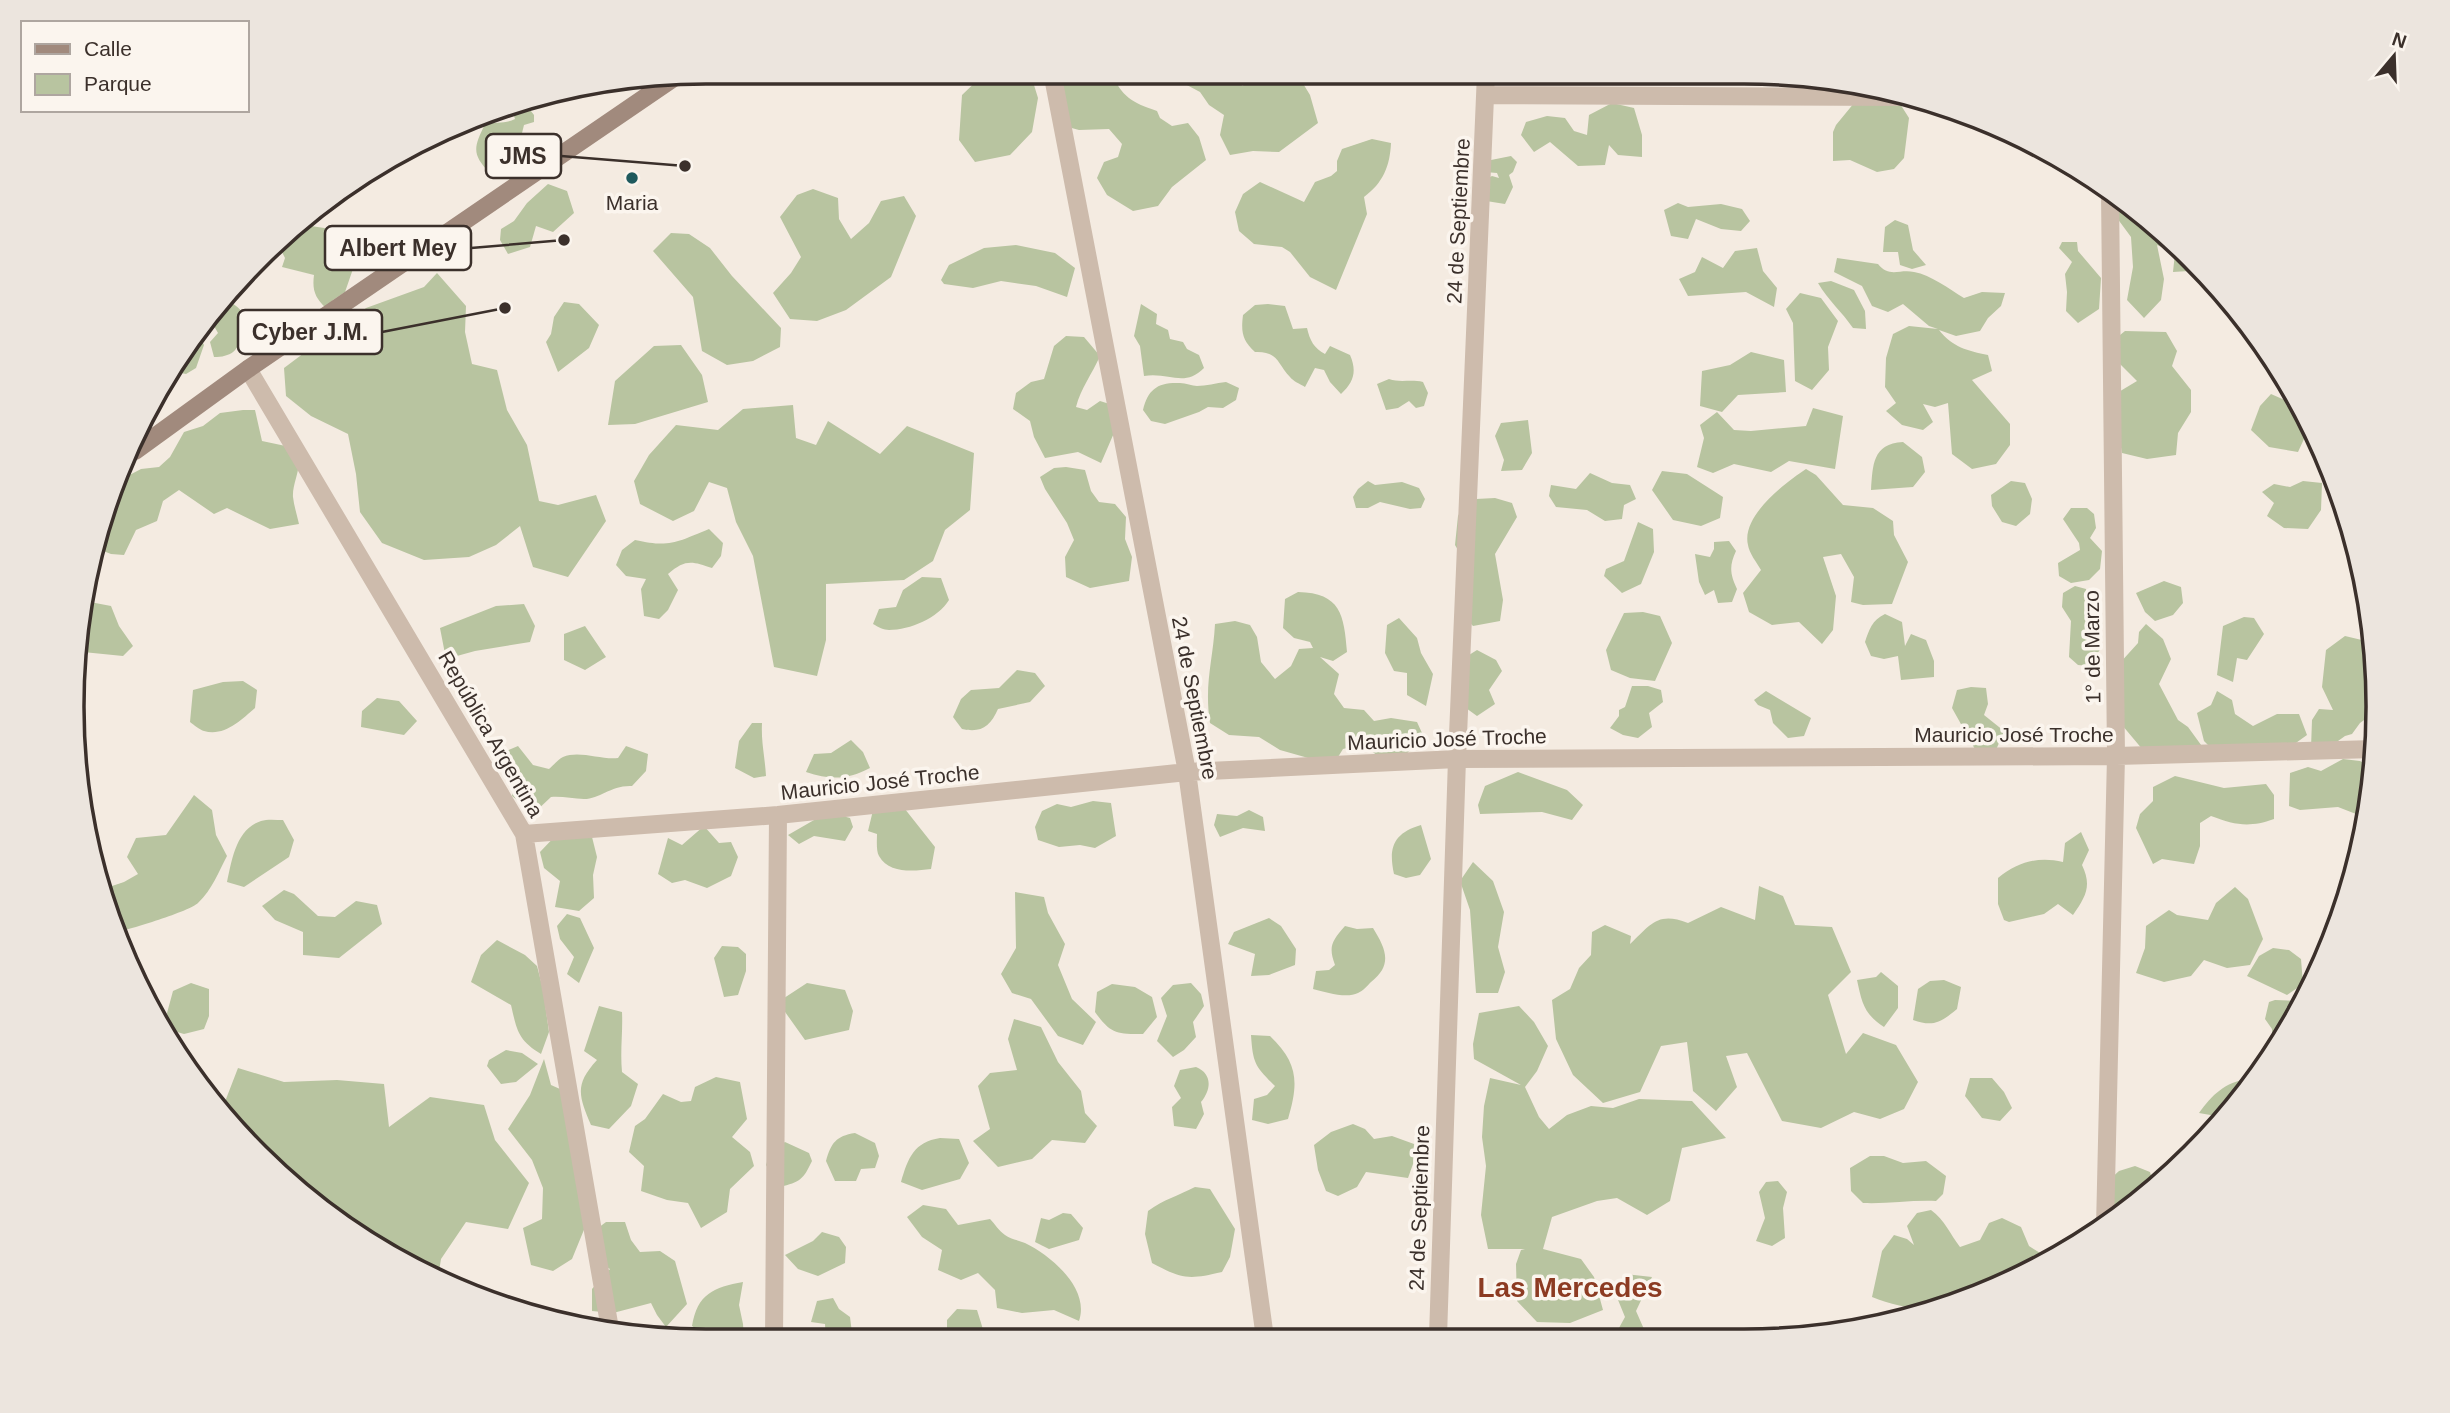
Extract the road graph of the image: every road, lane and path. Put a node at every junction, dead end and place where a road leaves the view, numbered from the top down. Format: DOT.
graph roads {
  1 [pos="1054,84"];
  2 [pos="1486,84"];
  3 [pos="663,85"];
  4 [pos="1486,95"];
  5 [pos="1869,97"];
  6 [pos="2110,204"];
  7 [pos="248,369"];
  8 [pos="141,447"];
  9 [pos="2365,748"];
  10 [pos="2116,756"];
  11 [pos="1457,759"];
  12 [pos="1187,772"];
  13 [pos="778,815"];
  14 [pos="524,834"];
  15 [pos="2105,1212"];
  16 [pos="609,1321"];
  17 [pos="774,1329"];
  18 [pos="1264,1329"];
  19 [pos="1438,1329"];
  1 -- 12 [label="street, 24 de Septiembre"];
  2 -- 4 [label="street, 24 de Septiembre"];
  3 -- 7 [label="main road"];
  4 -- 5 [label="street"];
  4 -- 11 [label="street, 24 de Septiembre"];
  6 -- 10 [label="street, 1° de Marzo"];
  7 -- 8 [label="main road"];
  7 -- 14 [label="street, República Argentina"];
  9 -- 10 [label="street, Mauricio José Troche"];
  10 -- 11 [label="street, Mauricio José Troche"];
  10 -- 15 [label="street, 1° de Marzo"];
  11 -- 12 [label="street, Mauricio José Troche"];
  11 -- 19 [label="street, 24 de Septiembre"];
  12 -- 13 [label="street, Mauricio José Troche"];
  12 -- 18 [label="street, 24 de Septiembre"];
  13 -- 14 [label="street, Mauricio José Troche"];
  13 -- 17 [label="street"];
  14 -- 16 [label="street, República Argentina"];
}
